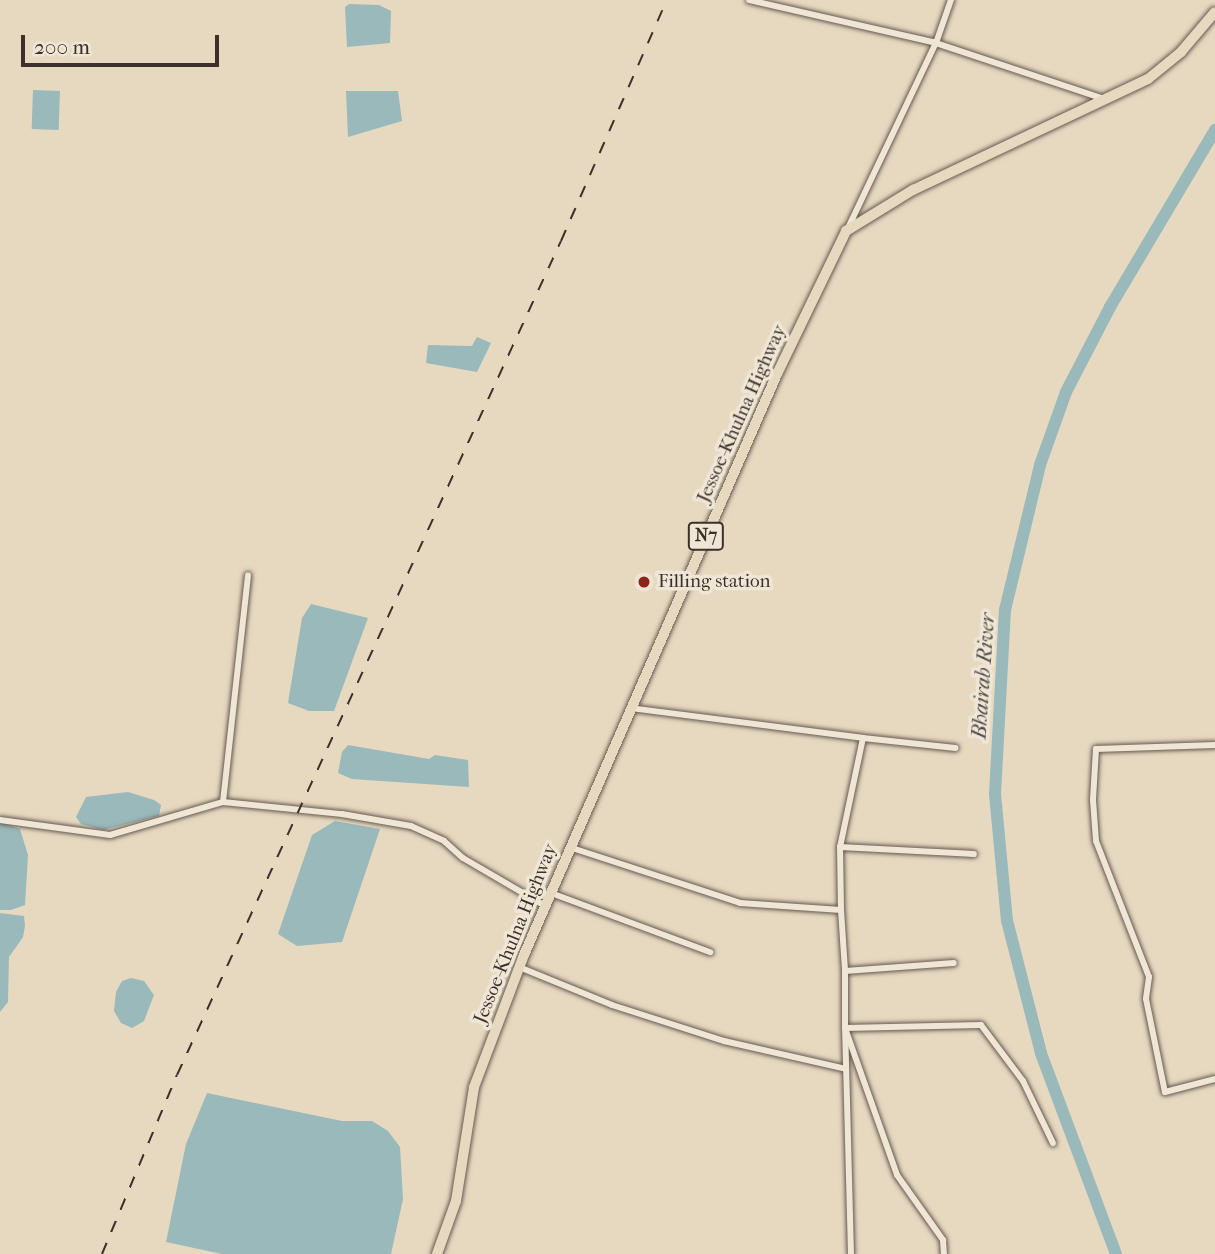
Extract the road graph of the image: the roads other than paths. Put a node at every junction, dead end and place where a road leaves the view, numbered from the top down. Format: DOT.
graph roads {
  1 [pos="749,0"];
  2 [pos="951,0"];
  3 [pos="1215,12"];
  4 [pos="936,43"];
  5 [pos="1107,100"];
  6 [pos="846,231"];
  7 [pos="248,575"];
  8 [pos="629,708"];
  9 [pos="863,738"];
  10 [pos="1215,745"];
  11 [pos="955,748"];
  12 [pos="223,802"];
  13 [pos="0,820"];
  14 [pos="569,847"];
  15 [pos="840,847"];
  16 [pos="974,854"];
  17 [pos="551,893"];
  18 [pos="545,906"];
  19 [pos="841,910"];
  20 [pos="710,952"];
  21 [pos="954,963"];
  22 [pos="519,967"];
  23 [pos="845,971"];
  24 [pos="845,1028"];
  25 [pos="846,1069"];
  26 [pos="1215,1079"];
  27 [pos="1053,1143"];
  28 [pos="437,1254"];
  29 [pos="851,1254"];
  30 [pos="944,1254"];
  1 -- 4 [label="street"];
  2 -- 4 [label="street"];
  3 -- 5 [label="highway"];
  4 -- 5 [label="street"];
  4 -- 6 [label="street"];
  5 -- 6 [label="highway"];
  6 -- 8 [label="highway, Jessoe-Khulna Highway / N7"];
  7 -- 12 [label="street"];
  8 -- 9 [label="street"];
  8 -- 14 [label="highway, Jessoe-Khulna Highway / N7"];
  9 -- 11 [label="street"];
  9 -- 15 [label="street"];
  10 -- 26 [label="street"];
  12 -- 13 [label="street"];
  12 -- 18 [label="street"];
  14 -- 17 [label="highway, Jessoe-Khulna Highway / N7"];
  14 -- 19 [label="street"];
  15 -- 16 [label="street"];
  15 -- 19 [label="street"];
  17 -- 18 [label="highway, Jessoe-Khulna Highway / N7"];
  17 -- 20 [label="street"];
  18 -- 22 [label="highway, Jessoe-Khulna Highway / N7"];
  19 -- 23 [label="street"];
  21 -- 23 [label="street"];
  22 -- 25 [label="street"];
  22 -- 28 [label="highway, Jessoe-Khulna Highway / N7"];
  23 -- 24 [label="street"];
  24 -- 25 [label="street"];
  24 -- 27 [label="street"];
  24 -- 30 [label="street"];
  25 -- 29 [label="street"];
}
